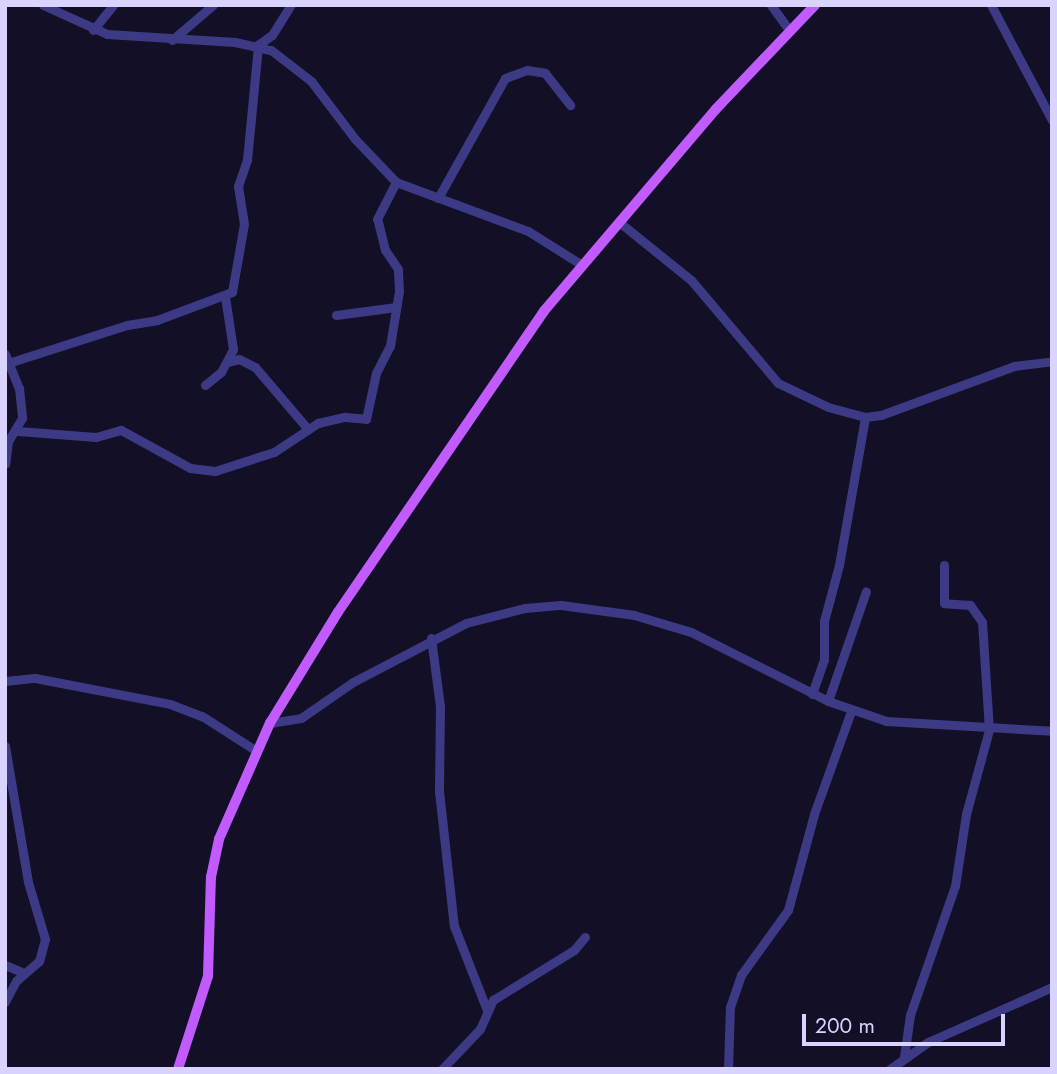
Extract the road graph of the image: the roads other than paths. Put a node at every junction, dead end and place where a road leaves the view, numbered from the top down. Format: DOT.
graph roads {
  1 [pos="43,5"];
  2 [pos="113,5"];
  3 [pos="213,5"];
  4 [pos="291,5"];
  5 [pos="771,5"];
  6 [pos="815,5"];
  7 [pos="991,5"];
  8 [pos="93,30"];
  9 [pos="789,30"];
  10 [pos="172,40"];
  11 [pos="258,45"];
  12 [pos="570,105"];
  13 [pos="1052,120"];
  14 [pos="396,182"];
  15 [pos="438,198"];
  16 [pos="619,222"];
  17 [pos="582,265"];
  18 [pos="225,297"];
  19 [pos="396,307"];
  20 [pos="336,315"];
  21 [pos="7,360"];
  22 [pos="1052,361"];
  23 [pos="228,362"];
  24 [pos="205,385"];
  25 [pos="865,417"];
  26 [pos="307,428"];
  27 [pos="18,431"];
  28 [pos="5,464"];
  29 [pos="944,565"];
  30 [pos="866,591"];
  31 [pos="431,638"];
  32 [pos="5,681"];
  33 [pos="811,694"];
  34 [pos="828,701"];
  35 [pos="851,711"];
  36 [pos="270,723"];
  37 [pos="989,730"];
  38 [pos="1052,732"];
  39 [pos="5,746"];
  40 [pos="254,750"];
  41 [pos="585,937"];
  42 [pos="5,965"];
  43 [pos="24,973"];
  44 [pos="1052,987"];
  45 [pos="5,1002"];
  46 [pos="488,1010"];
  47 [pos="904,1057"];
  48 [pos="178,1069"];
  49 [pos="442,1069"];
  50 [pos="728,1069"];
  51 [pos="890,1069"];
  1 -- 8 [label="street"];
  2 -- 8 [label="street"];
  3 -- 10 [label="street"];
  4 -- 11 [label="street"];
  5 -- 9 [label="street"];
  6 -- 9 [label="main road"];
  7 -- 13 [label="street"];
  8 -- 10 [label="street"];
  9 -- 16 [label="main road"];
  10 -- 11 [label="street"];
  11 -- 14 [label="street"];
  11 -- 18 [label="street"];
  12 -- 15 [label="street"];
  14 -- 15 [label="street"];
  14 -- 19 [label="street"];
  15 -- 17 [label="street"];
  16 -- 17 [label="main road"];
  16 -- 25 [label="street"];
  17 -- 36 [label="main road"];
  18 -- 21 [label="street"];
  18 -- 23 [label="street"];
  19 -- 20 [label="street"];
  19 -- 26 [label="street"];
  21 -- 27 [label="street"];
  22 -- 25 [label="street"];
  23 -- 24 [label="street"];
  23 -- 26 [label="street"];
  25 -- 33 [label="street"];
  26 -- 27 [label="street"];
  27 -- 28 [label="street"];
  29 -- 37 [label="street"];
  30 -- 34 [label="street"];
  31 -- 33 [label="street"];
  31 -- 36 [label="street"];
  31 -- 46 [label="street"];
  32 -- 40 [label="street"];
  33 -- 34 [label="street"];
  34 -- 35 [label="street"];
  35 -- 37 [label="street"];
  35 -- 50 [label="street"];
  36 -- 40 [label="main road"];
  37 -- 38 [label="street"];
  37 -- 47 [label="street"];
  39 -- 43 [label="street"];
  40 -- 48 [label="main road"];
  41 -- 46 [label="street"];
  42 -- 43 [label="street"];
  43 -- 45 [label="street"];
  44 -- 47 [label="street"];
  46 -- 49 [label="street"];
  47 -- 51 [label="street"];
}
